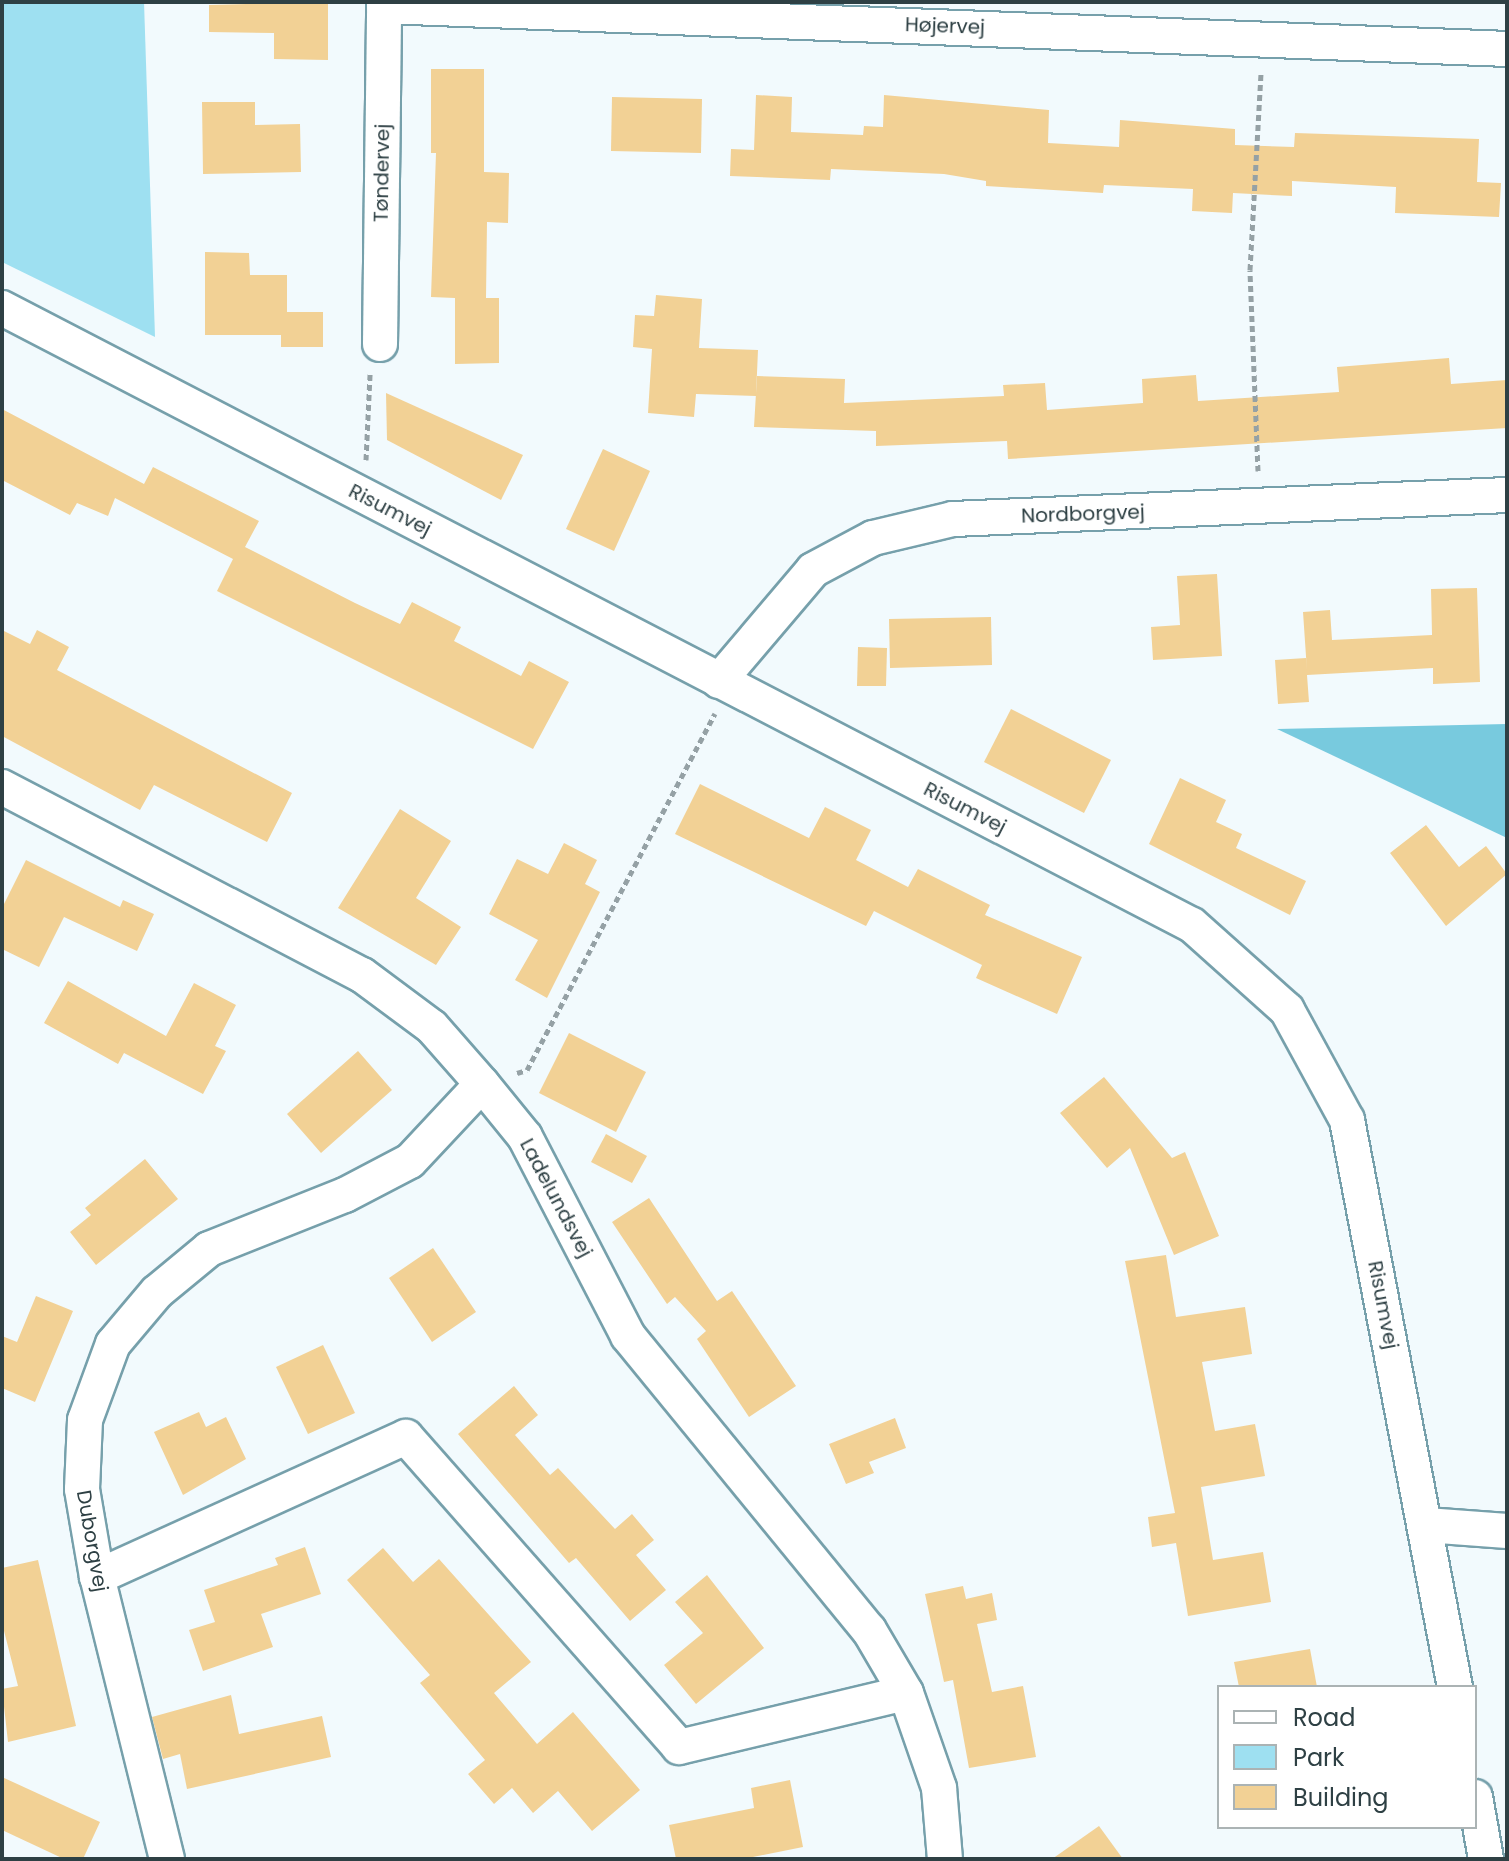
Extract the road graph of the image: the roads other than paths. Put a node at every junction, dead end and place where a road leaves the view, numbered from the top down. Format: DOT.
graph roads {
  1 [pos="384,4"];
  2 [pos="1507,49"];
  3 [pos="2,308"];
  4 [pos="380,344"];
  5 [pos="1507,495"];
  6 [pos="719,681"];
  7 [pos="2,787"];
  8 [pos="482,1084"];
  9 [pos="1426,1525"];
  10 [pos="1507,1531"];
  11 [pos="97,1577"];
  12 [pos="1455,1685"];
  13 [pos="906,1693"];
  14 [pos="1477,1808"];
  15 [pos="167,1859"];
  16 [pos="945,1859"];
  17 [pos="1486,1859"];
  1 -- 2 [label="street, Højervej"];
  1 -- 4 [label="street, Tøndervej"];
  3 -- 6 [label="street, Risumvej"];
  5 -- 6 [label="street, Nordborgvej"];
  6 -- 9 [label="street, Risumvej"];
  7 -- 8 [label="street, Ladelundsvej"];
  8 -- 11 [label="street, Duborgvej"];
  8 -- 13 [label="street, Ladelundsvej"];
  9 -- 10 [label="street"];
  9 -- 12 [label="street, Risumvej"];
  11 -- 13 [label="street"];
  11 -- 15 [label="street, Duborgvej"];
  13 -- 16 [label="street, Ladelundsvej"];
  14 -- 17 [label="street"];
}
